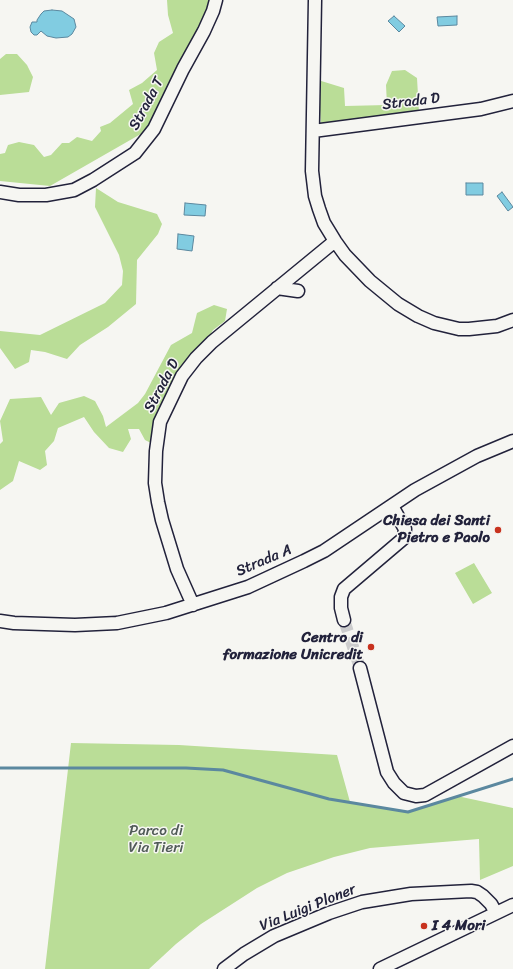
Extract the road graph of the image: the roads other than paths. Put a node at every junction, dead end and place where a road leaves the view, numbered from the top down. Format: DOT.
graph roads {
  1 [pos="216,0"];
  2 [pos="315,0"];
  3 [pos="513,101"];
  4 [pos="313,131"];
  5 [pos="0,192"];
  6 [pos="334,241"];
  7 [pos="277,288"];
  8 [pos="298,291"];
  9 [pos="513,320"];
  10 [pos="513,441"];
  11 [pos="392,506"];
  12 [pos="193,605"];
  13 [pos="344,620"];
  14 [pos="0,621"];
  15 [pos="360,668"];
  16 [pos="513,746"];
  17 [pos="513,905"];
  18 [pos="496,913"];
  19 [pos="224,969"];
  20 [pos="380,969"];
  1 -- 5 [label="street, Strada T"];
  2 -- 4 [label="street"];
  3 -- 4 [label="street, Strada D"];
  4 -- 6 [label="street"];
  6 -- 7 [label="street, Strada D"];
  6 -- 9 [label="street"];
  7 -- 8 [label="street"];
  7 -- 12 [label="street, Strada D"];
  10 -- 11 [label="street, Strada A"];
  11 -- 12 [label="street, Strada A"];
  11 -- 13 [label="street"];
  12 -- 14 [label="street, Strada A"];
  15 -- 16 [label="street"];
  17 -- 18 [label="street"];
  18 -- 19 [label="street, Via Luigi Ploner"];
  18 -- 20 [label="street"];
}
